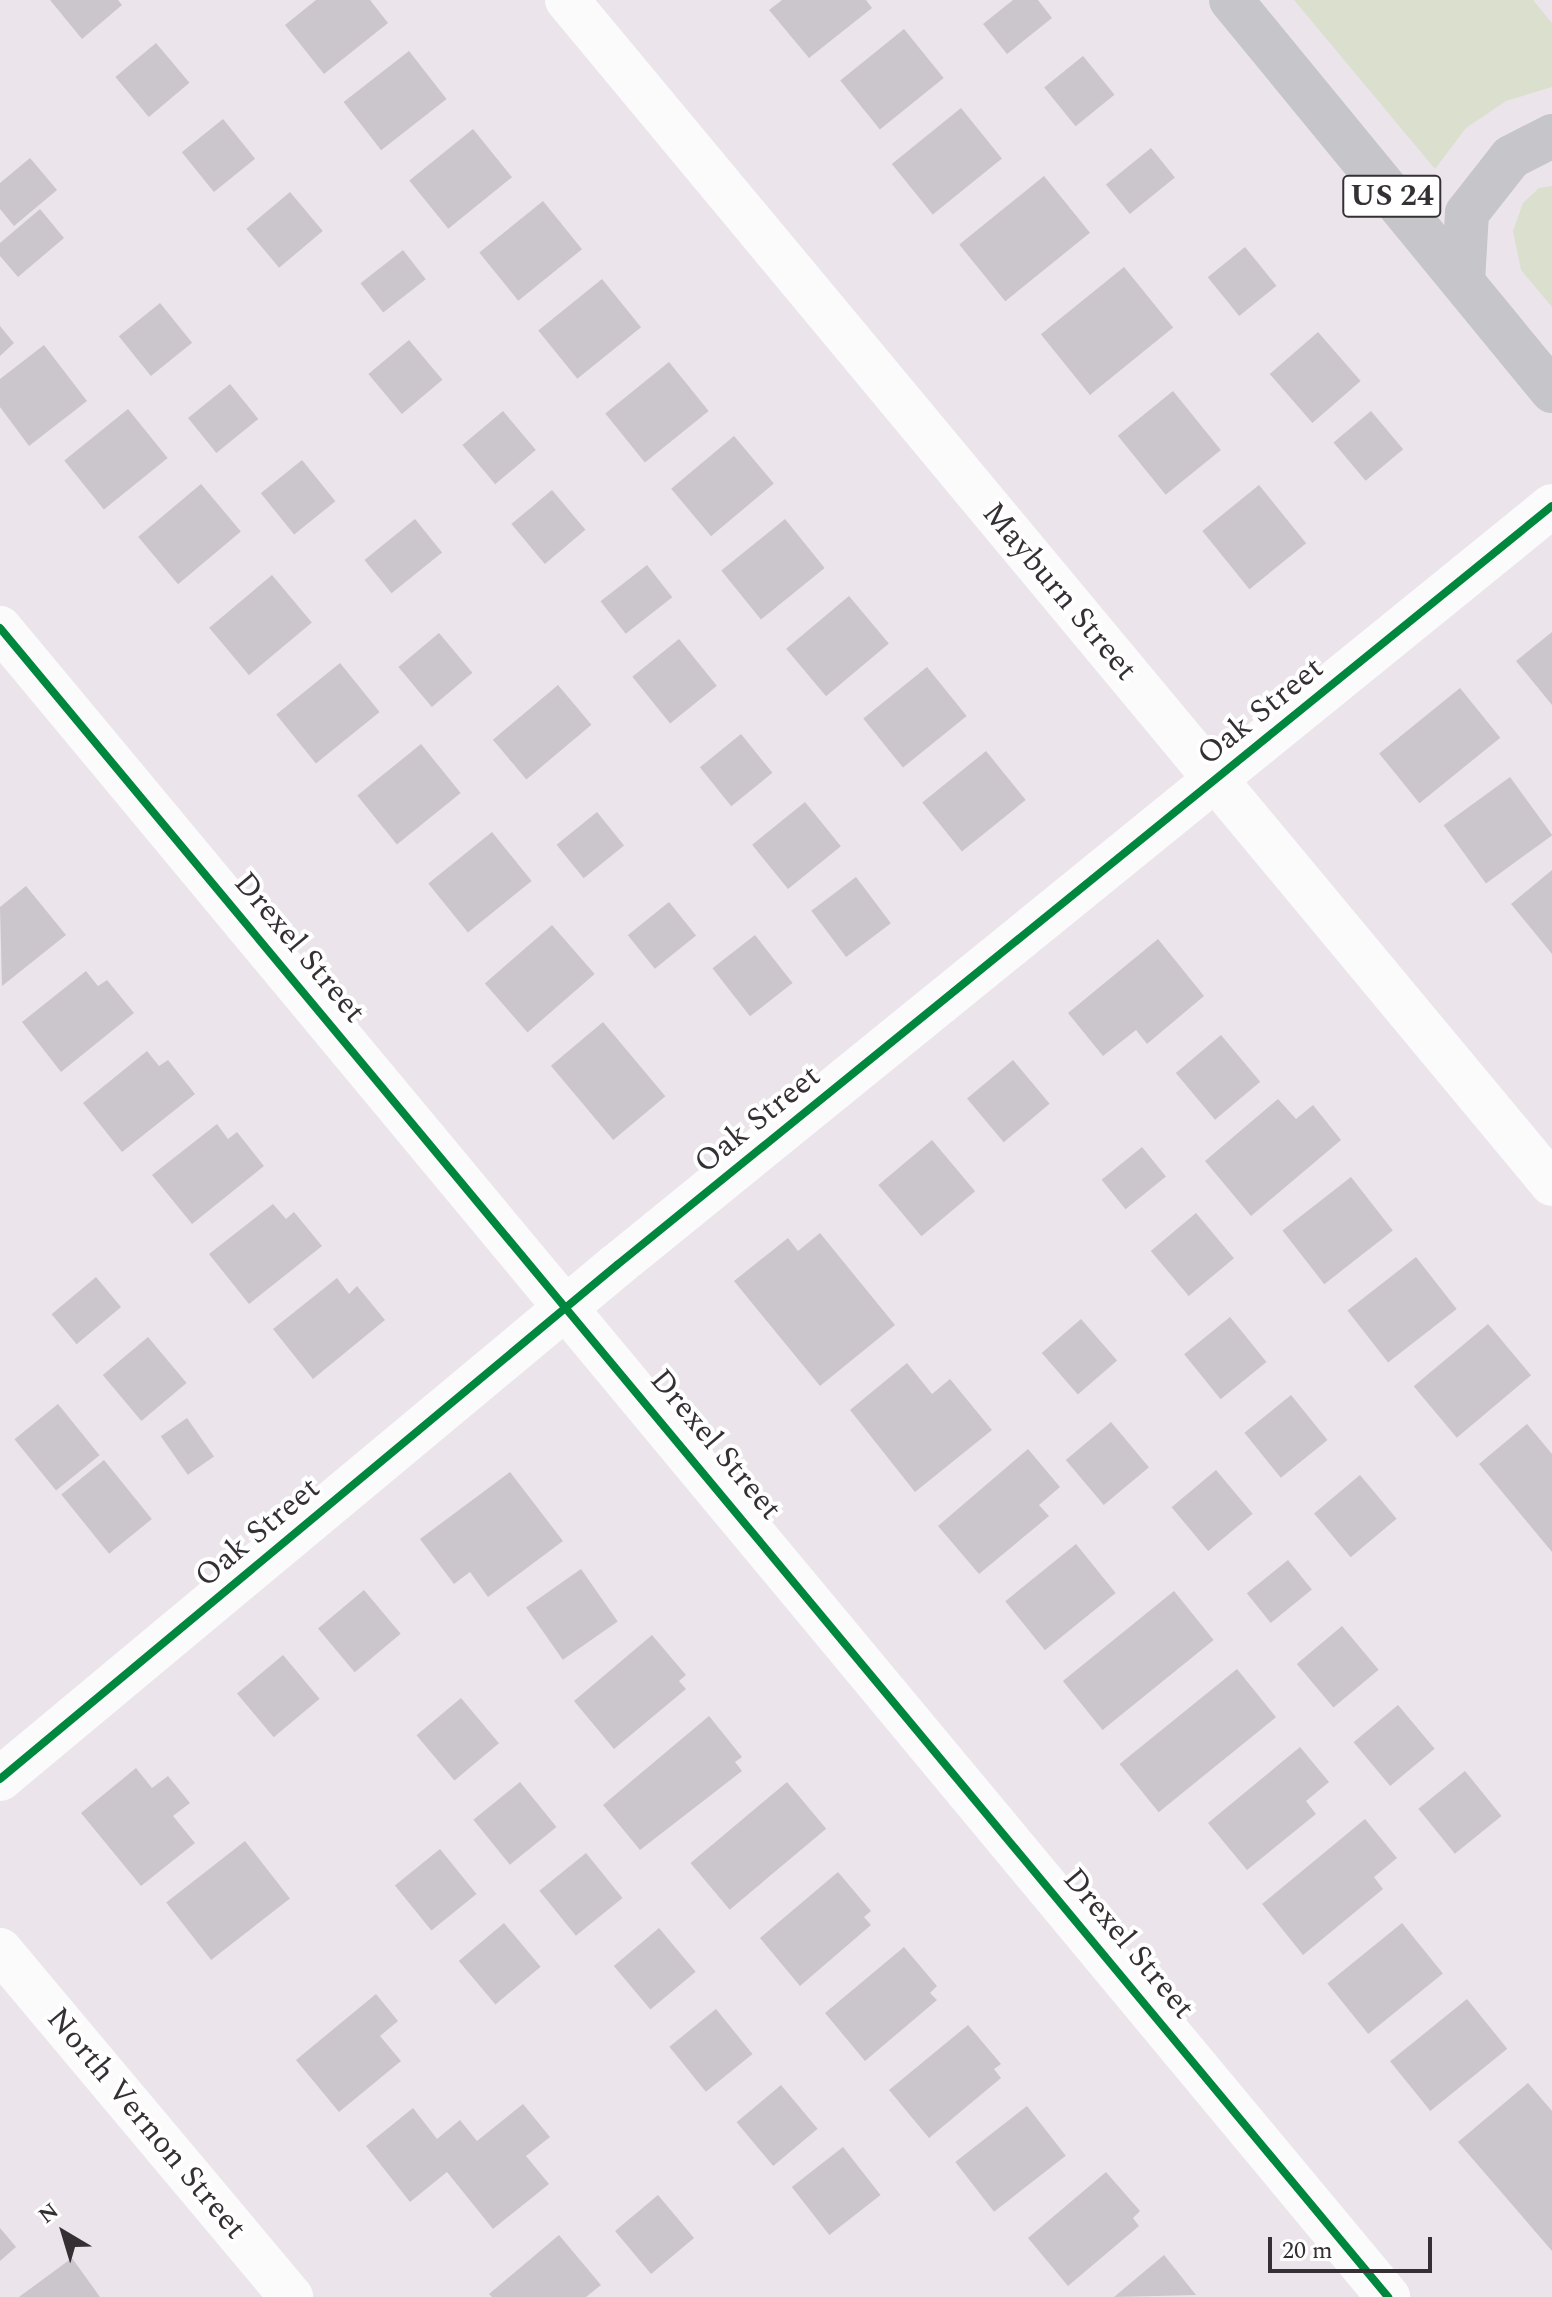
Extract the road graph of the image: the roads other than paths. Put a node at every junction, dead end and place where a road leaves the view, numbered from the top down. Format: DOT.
graph roads {
  1 [pos="567,0"];
  2 [pos="1231,0"];
  3 [pos="1552,136"];
  4 [pos="1463,282"];
  5 [pos="1552,391"];
  6 [pos="1552,506"];
  7 [pos="0,628"];
  8 [pos="1215,780"];
  9 [pos="1552,1184"];
  10 [pos="567,1306"];
  11 [pos="0,1779"];
  12 [pos="0,1950"];
  13 [pos="291,2297"];
  14 [pos="1388,2297"];
  1 -- 8 [label="street, Mayburn Street"];
  2 -- 4 [label="main road, US 24"];
  3 -- 4 [label="main road"];
  4 -- 5 [label="main road, US 24"];
  6 -- 8 [label="street, Oak Street"];
  7 -- 10 [label="street, Drexel Street"];
  8 -- 9 [label="street, Mayburn Street"];
  8 -- 10 [label="street, Oak Street"];
  10 -- 11 [label="street, Oak Street"];
  10 -- 14 [label="street, Drexel Street"];
  12 -- 13 [label="street, North Vernon Street"];
}
